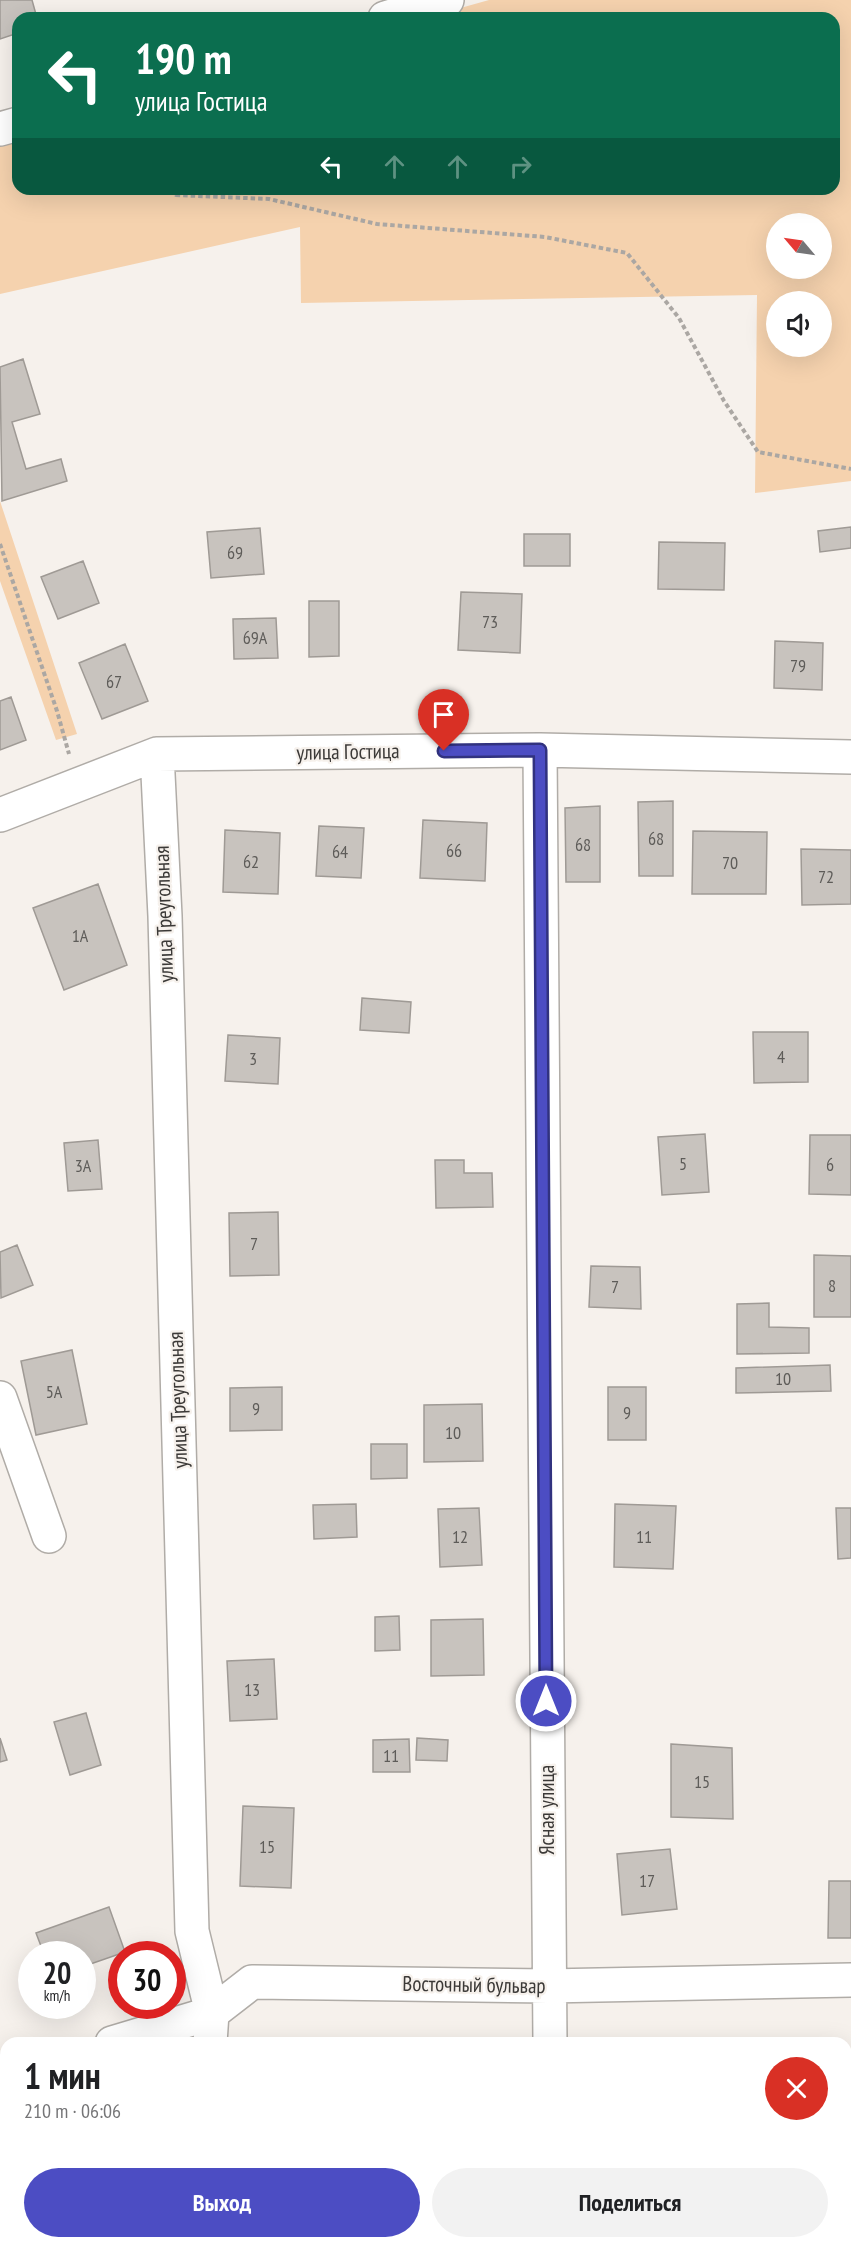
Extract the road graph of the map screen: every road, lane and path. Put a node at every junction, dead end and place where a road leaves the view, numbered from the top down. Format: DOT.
graph roads {
  1 [pos="447,0"];
  2 [pos="405,12"];
  3 [pos="176,195"];
  4 [pos="851,469"];
  5 [pos="0,544"];
  6 [pos="540,750"];
  7 [pos="157,754"];
  8 [pos="851,758"];
  9 [pos="78,785"];
  10 [pos="0,815"];
  11 [pos="0,1398"];
  12 [pos="49,1536"];
  13 [pos="851,1980"];
  14 [pos="548,1986"];
  15 [pos="211,2028"];
  16 [pos="152,2037"];
  17 [pos="550,2037"];
  1 -- 2 [label="street"];
  3 -- 4 [label="path"];
  5 -- 9 [label="path"];
  6 -- 7 [label="street, улица Гостица"];
  6 -- 8 [label="street, улица Гостица"];
  6 -- 14 [label="street, Ясная улица"];
  7 -- 9 [label="street, улица Гостица"];
  7 -- 15 [label="street, улица Треугольная"];
  9 -- 10 [label="street, улица Гостица"];
  11 -- 12 [label="street"];
  13 -- 14 [label="street, Восточный бульвар"];
  14 -- 15 [label="street, Восточный бульвар"];
  14 -- 17 [label="street, Ясная улица"];
  15 -- 16 [label="street, Восточный бульвар"];
}
